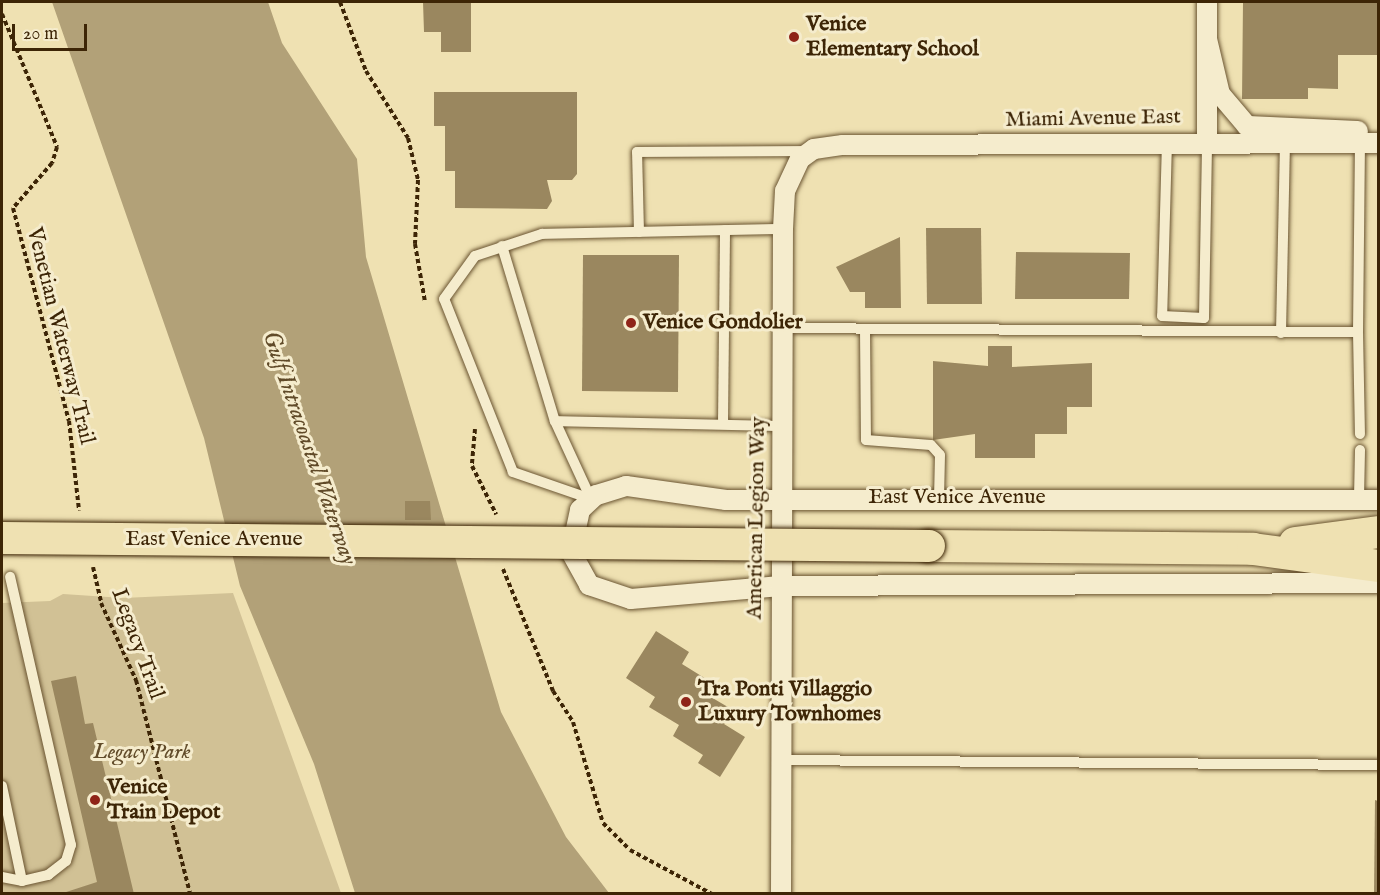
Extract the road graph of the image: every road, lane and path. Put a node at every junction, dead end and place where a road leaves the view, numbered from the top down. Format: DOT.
graph roads {
  1 [pos="1207,2"];
  2 [pos="2,14"];
  3 [pos="1207,39"];
  4 [pos="1378,133"];
  5 [pos="1167,142"];
  6 [pos="1207,142"];
  7 [pos="1285,143"];
  8 [pos="1369,143"];
  9 [pos="808,152"];
  10 [pos="725,230"];
  11 [pos="783,230"];
  12 [pos="639,232"];
  13 [pos="502,246"];
  14 [pos="783,328"];
  15 [pos="866,329"];
  16 [pos="1358,332"];
  17 [pos="1281,333"];
  18 [pos="555,421"];
  19 [pos="723,424"];
  20 [pos="783,426"];
  21 [pos="1360,435"];
  22 [pos="1360,450"];
  23 [pos="939,498"];
  24 [pos="1359,498"];
  25 [pos="591,499"];
  26 [pos="783,500"];
  27 [pos="1378,500"];
  28 [pos="80,516"];
  29 [pos="2,518"];
  30 [pos="2,526"];
  31 [pos="1378,532"];
  32 [pos="2,538"];
  33 [pos="1253,549"];
  34 [pos="91,558"];
  35 [pos="1378,566"];
  36 [pos="10,578"];
  37 [pos="1378,583"];
  38 [pos="780,586"];
  39 [pos="780,760"];
  40 [pos="1378,765"];
  41 [pos="2,786"];
  42 [pos="2,877"];
  43 [pos="22,881"];
  44 [pos="190,894"];
  45 [pos="781,894"];
  1 -- 3 [label="street"];
  2 -- 28 [label="path, Venetian Waterway Trail"];
  3 -- 4 [label="street"];
  3 -- 6 [label="street"];
  5 -- 6 [label="street, Miami Avenue East"];
  5 -- 6 [label="lane"];
  5 -- 9 [label="street, Miami Avenue East"];
  6 -- 7 [label="street, Miami Avenue East"];
  7 -- 8 [label="street, Miami Avenue East"];
  7 -- 17 [label="lane"];
  8 -- 16 [label="lane"];
  9 -- 11 [label="street, American Legion Way"];
  9 -- 12 [label="lane"];
  10 -- 11 [label="lane"];
  10 -- 12 [label="lane"];
  10 -- 19 [label="lane"];
  11 -- 14 [label="street, American Legion Way"];
  12 -- 13 [label="lane"];
  13 -- 18 [label="lane"];
  13 -- 25 [label="lane"];
  14 -- 15 [label="lane"];
  14 -- 20 [label="street, American Legion Way"];
  15 -- 17 [label="lane"];
  15 -- 23 [label="lane"];
  16 -- 17 [label="lane"];
  16 -- 21 [label="lane"];
  18 -- 19 [label="lane"];
  18 -- 25 [label="lane"];
  19 -- 20 [label="lane"];
  20 -- 26 [label="street, American Legion Way"];
  22 -- 24 [label="lane"];
  23 -- 24 [label="street, East Venice Avenue"];
  23 -- 26 [label="street, East Venice Avenue"];
  24 -- 27 [label="street, East Venice Avenue"];
  25 -- 26 [label="street, East Venice Avenue"];
  25 -- 38 [label="street"];
  26 -- 38 [label="street, American Legion Way"];
  29 -- 30 [label="street"];
  31 -- 33 [label="main road, East Venice Avenue"];
  32 -- 33 [label="main road, East Venice Avenue, bridge"];
  33 -- 35 [label="main road, East Venice Avenue"];
  34 -- 44 [label="path, Legacy Trail"];
  36 -- 43 [label="lane"];
  37 -- 38 [label="street"];
  38 -- 39 [label="street, American Legion Way"];
  39 -- 40 [label="lane"];
  39 -- 45 [label="street, American Legion Way"];
  41 -- 43 [label="lane"];
  42 -- 43 [label="lane"];
}
